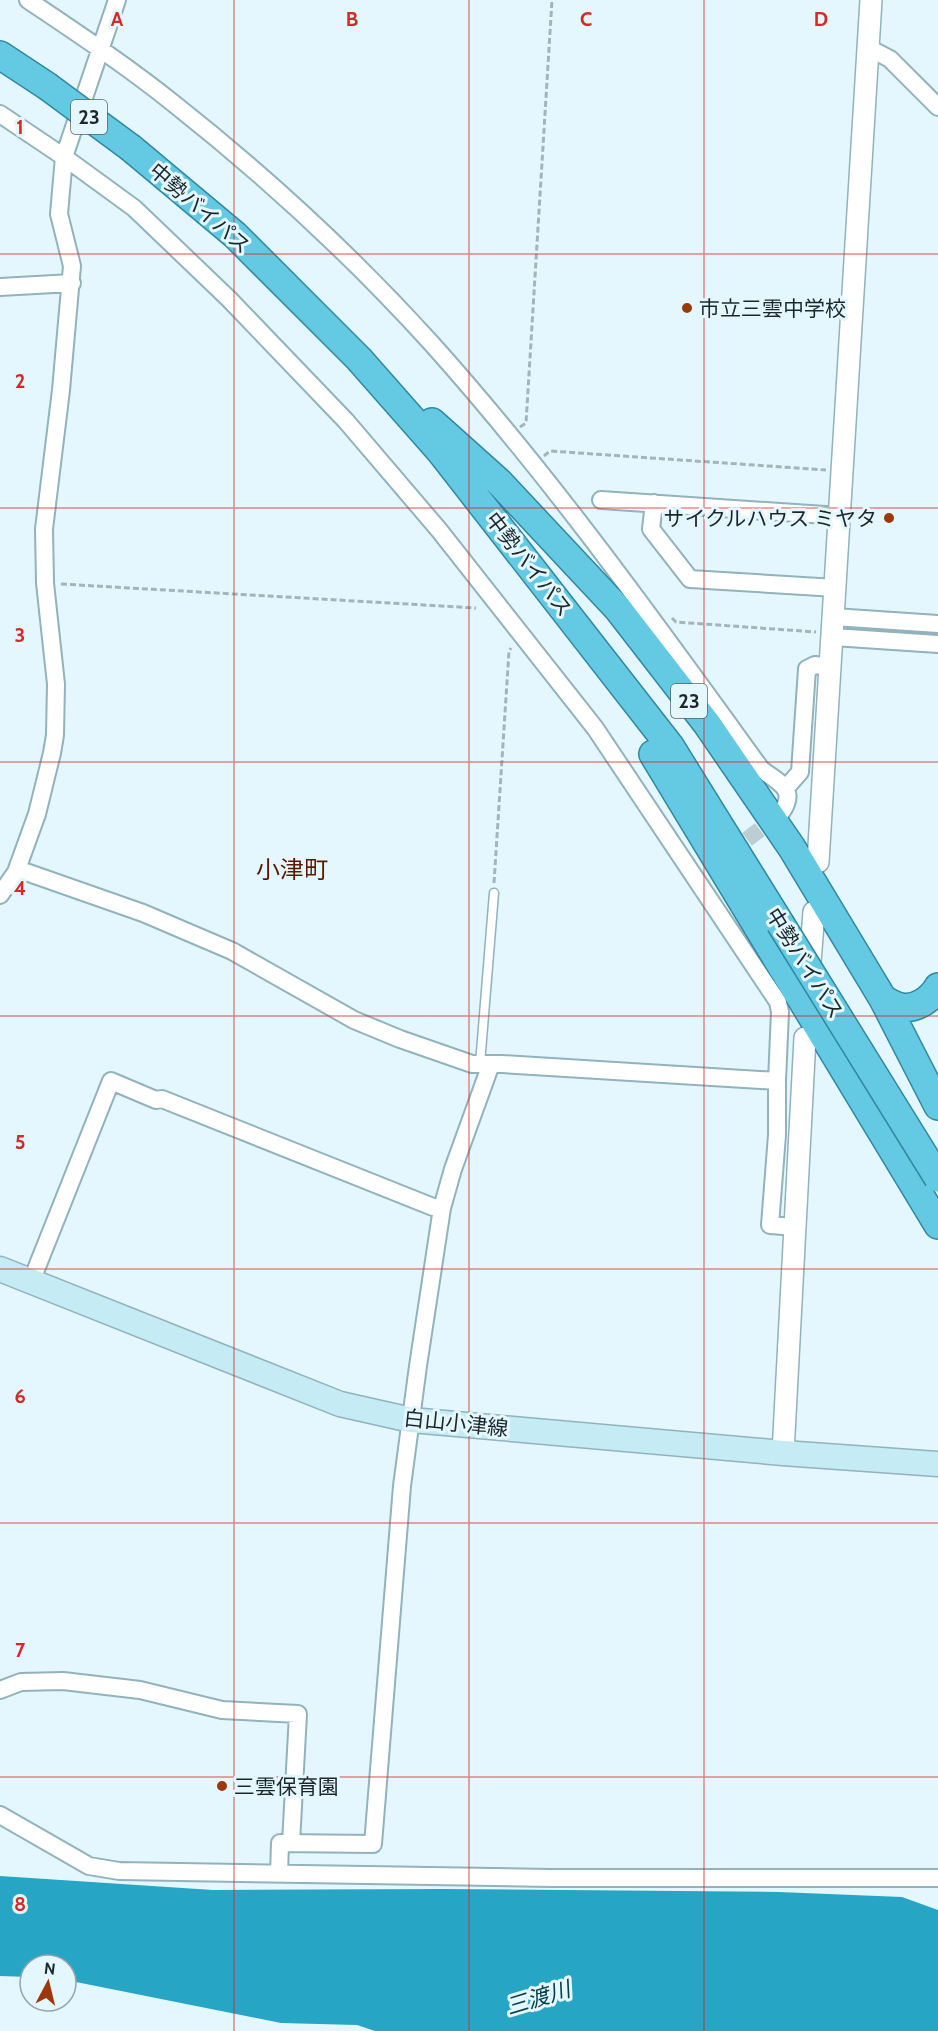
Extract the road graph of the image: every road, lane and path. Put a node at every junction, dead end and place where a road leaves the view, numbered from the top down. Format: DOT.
graph roads {
  1 [pos="28,0"];
  2 [pos="117,0"];
  3 [pos="552,0"];
  4 [pos="871,0"];
  5 [pos="867,47"];
  6 [pos="101,50"];
  7 [pos="0,55"];
  8 [pos="938,107"];
  9 [pos="0,114"];
  10 [pos="64,157"];
  11 [pos="72,283"];
  12 [pos="0,287"];
  13 [pos="359,359"];
  14 [pos="514,431"];
  15 [pos="539,459"];
  16 [pos="843,471"];
  17 [pos="601,500"];
  18 [pos="654,503"];
  19 [pos="840,516"];
  20 [pos="45,583"];
  21 [pos="836,588"];
  22 [pos="476,608"];
  23 [pos="668,613"];
  24 [pos="938,624"];
  25 [pos="834,627"];
  26 [pos="580,629"];
  27 [pos="891,632"];
  28 [pos="521,634"];
  29 [pos="938,644"];
  30 [pos="831,667"];
  31 [pos="786,788"];
  32 [pos="781,813"];
  33 [pos="818,862"];
  34 [pos="712,865"];
  35 [pos="16,872"];
  36 [pos="697,879"];
  37 [pos="494,892"];
  38 [pos="0,895"];
  39 [pos="814,912"];
  40 [pos="808,980"];
  41 [pos="938,987"];
  42 [pos="883,999"];
  43 [pos="805,1038"];
  44 [pos="486,1064"];
  45 [pos="777,1081"];
  46 [pos="938,1106"];
  47 [pos="938,1178"];
  48 [pos="442,1208"];
  49 [pos="938,1225"];
  50 [pos="796,1227"];
  51 [pos="0,1269"];
  52 [pos="31,1282"];
  53 [pos="411,1420"];
  54 [pos="783,1453"];
  55 [pos="938,1464"];
  56 [pos="0,1690"];
  57 [pos="0,1815"];
  58 [pos="291,1843"];
  59 [pos="279,1874"];
  60 [pos="938,1878"];
  1 -- 6 [label="street"];
  2 -- 6 [label="street"];
  3 -- 14 [label="path"];
  4 -- 5 [label="street"];
  5 -- 8 [label="street"];
  5 -- 16 [label="street"];
  6 -- 10 [label="street"];
  6 -- 31 [label="street"];
  7 -- 13 [label="highway, 中勢バイパス / 23, bridge"];
  9 -- 10 [label="street"];
  10 -- 11 [label="street"];
  10 -- 28 [label="street"];
  11 -- 12 [label="street"];
  11 -- 20 [label="street"];
  13 -- 26 [label="highway, 中勢バイパス / 23"];
  13 -- 42 [label="highway, 23"];
  15 -- 16 [label="path"];
  16 -- 19 [label="street"];
  17 -- 18 [label="street"];
  18 -- 19 [label="street"];
  18 -- 21 [label="street"];
  19 -- 21 [label="street"];
  20 -- 22 [label="path"];
  20 -- 35 [label="street"];
  21 -- 25 [label="street"];
  23 -- 25 [label="path"];
  24 -- 25 [label="street"];
  25 -- 27 [label="street"];
  25 -- 29 [label="street"];
  25 -- 30 [label="street"];
  26 -- 47 [label="highway, 中勢バイパス / 23, bridge"];
  26 -- 49 [label="highway, 23"];
  28 -- 36 [label="street"];
  28 -- 37 [label="path"];
  30 -- 31 [label="street"];
  30 -- 33 [label="street"];
  31 -- 32 [label="street"];
  34 -- 36 [label="street"];
  35 -- 38 [label="street"];
  35 -- 44 [label="street"];
  36 -- 45 [label="street"];
  37 -- 44 [label="lane"];
  39 -- 40 [label="street"];
  41 -- 42 [label="highway"];
  42 -- 46 [label="highway, 23"];
  43 -- 50 [label="street"];
  44 -- 45 [label="street"];
  44 -- 48 [label="street"];
  45 -- 50 [label="street"];
  48 -- 52 [label="street"];
  48 -- 53 [label="street"];
  50 -- 54 [label="street"];
  51 -- 52 [label="main road, 白山小津線"];
  52 -- 53 [label="main road, 白山小津線"];
  53 -- 54 [label="main road, 白山小津線"];
  53 -- 58 [label="street"];
  54 -- 55 [label="main road, 白山小津線"];
  56 -- 58 [label="street"];
  57 -- 59 [label="street"];
  58 -- 59 [label="street"];
  59 -- 60 [label="street"];
}
